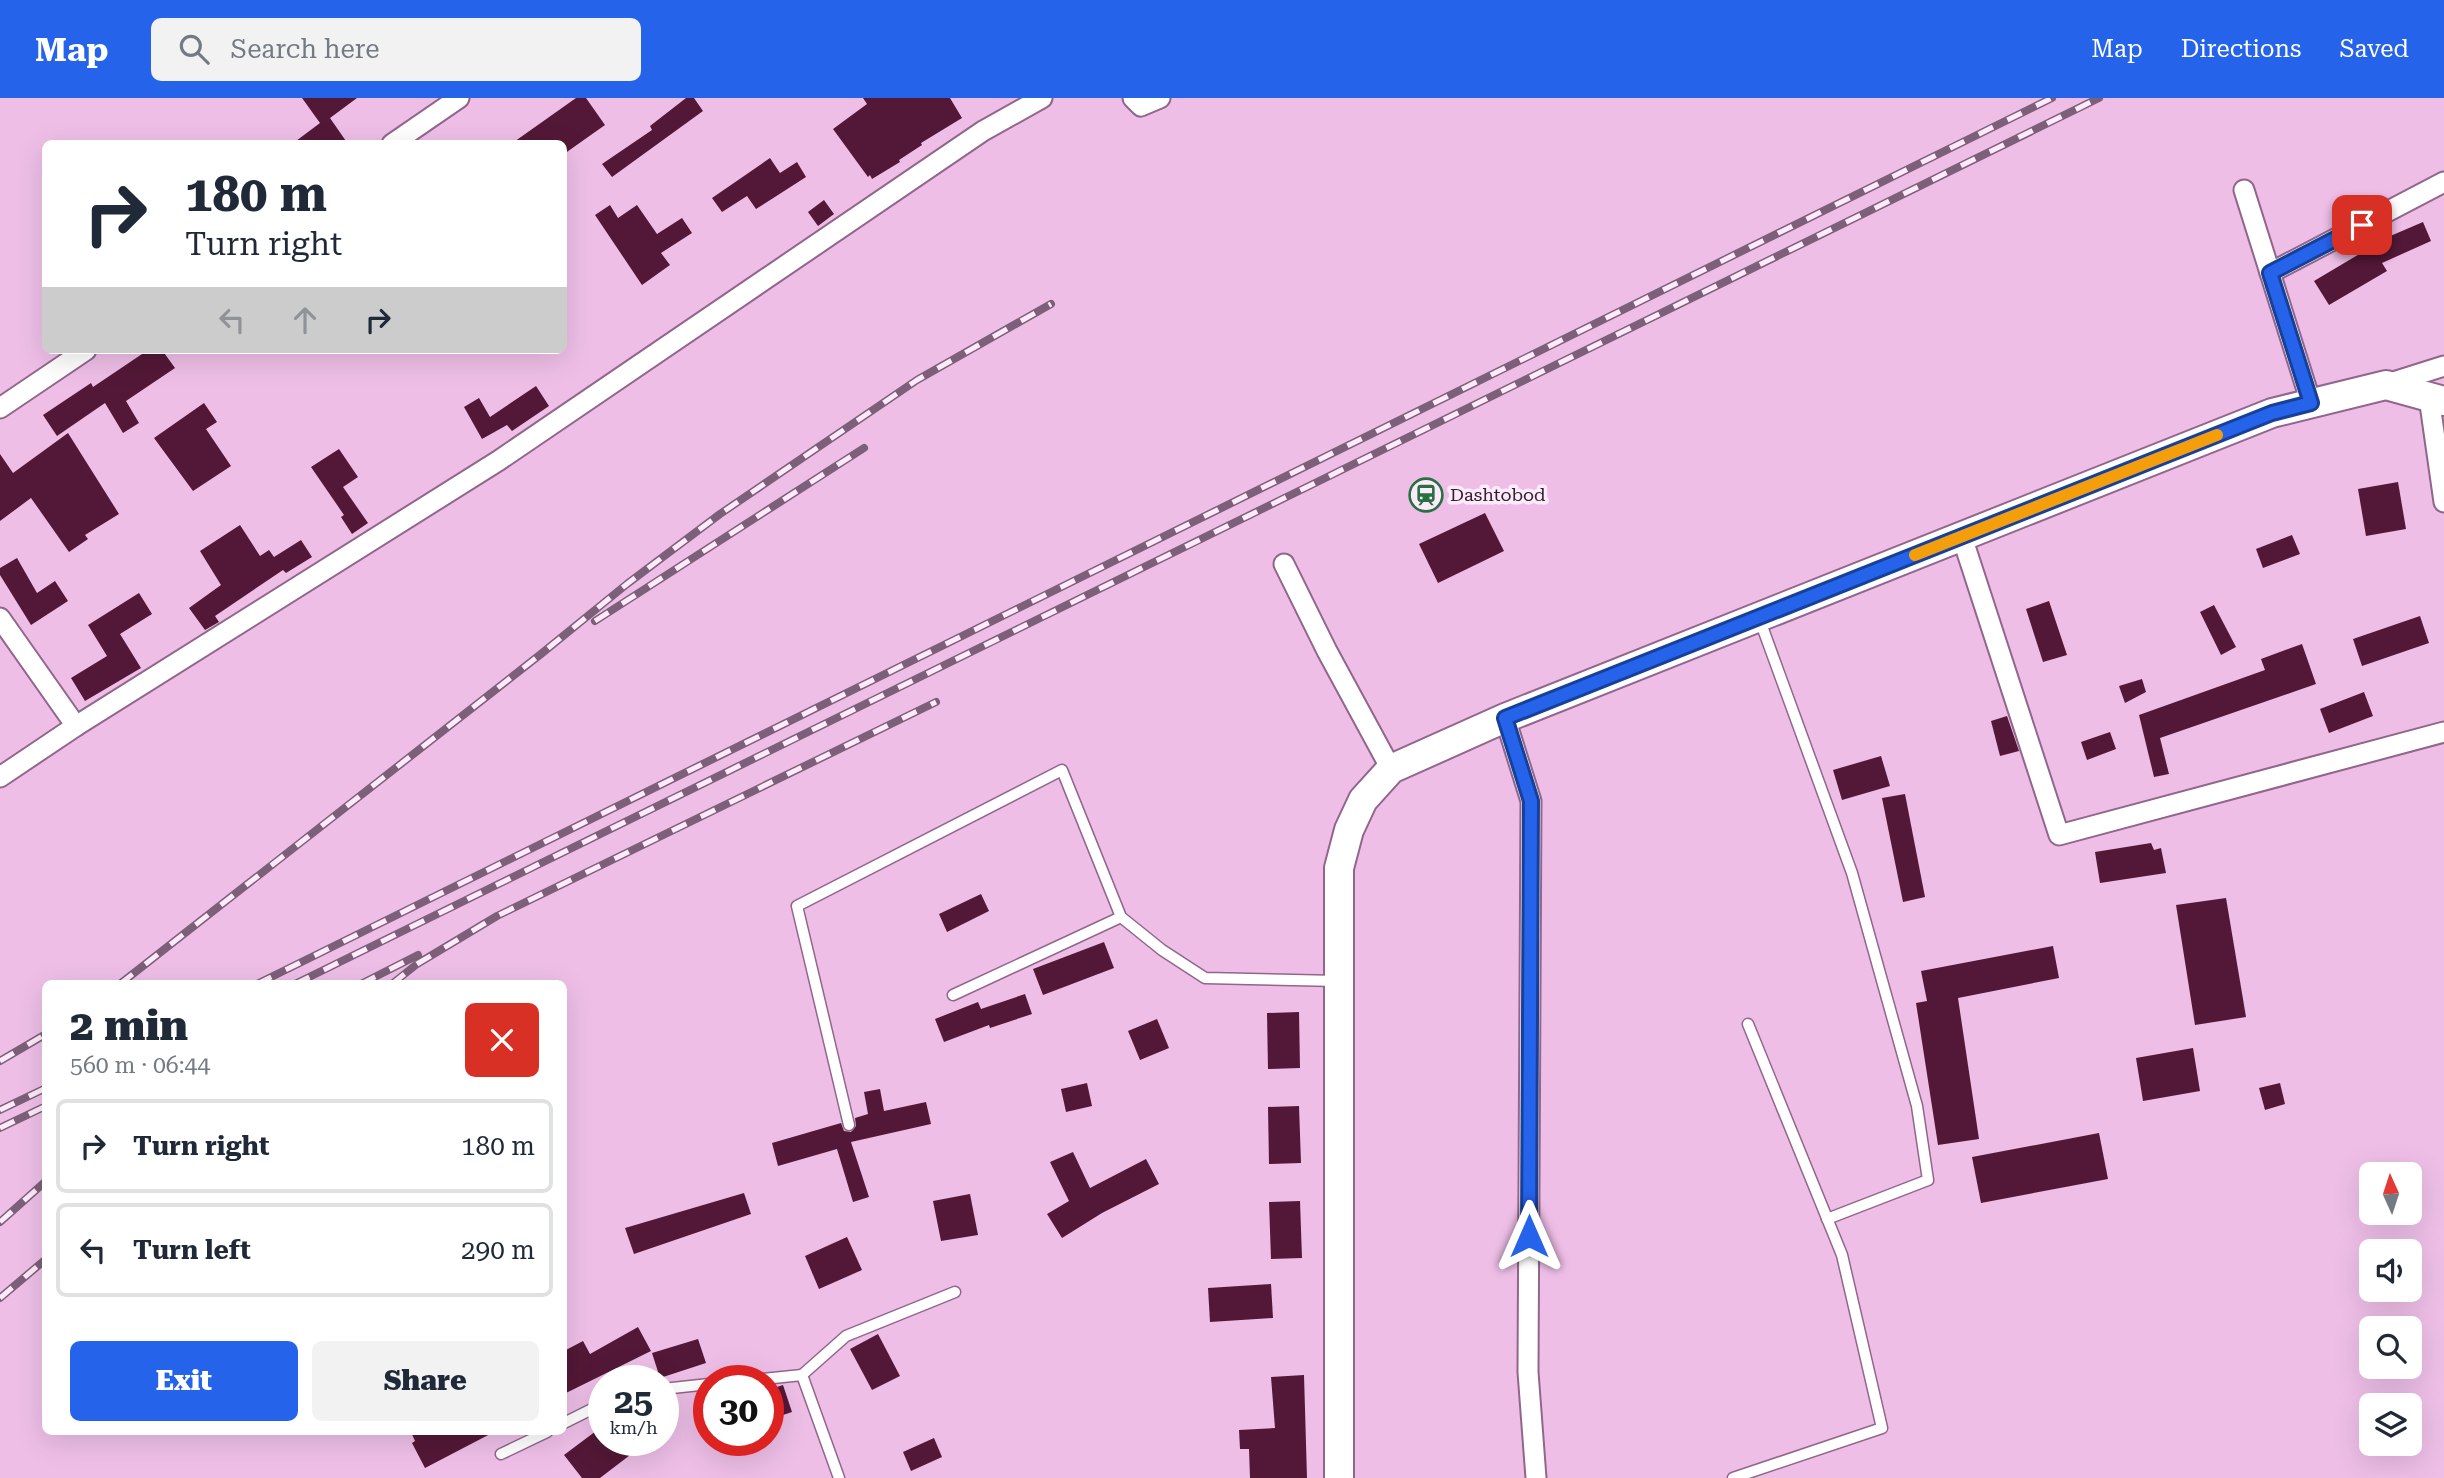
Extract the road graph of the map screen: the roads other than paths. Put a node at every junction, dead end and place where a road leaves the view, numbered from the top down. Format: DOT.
graph roads {
  1 [pos="459,98"];
  2 [pos="1042,98"];
  3 [pos="1133,98"];
  4 [pos="1160,98"];
  5 [pos="398,140"];
  6 [pos="2444,182"];
  7 [pos="2244,190"];
  8 [pos="2270,273"];
  9 [pos="80,354"];
  10 [pos="2444,366"];
  11 [pos="2386,385"];
  12 [pos="2437,399"];
  13 [pos="2311,403"];
  14 [pos="0,408"];
  15 [pos="2444,502"];
  16 [pos="1962,537"];
  17 [pos="1284,564"];
  18 [pos="1759,617"];
  19 [pos="0,618"];
  20 [pos="1505,718"];
  21 [pos="76,726"];
  22 [pos="2444,732"];
  23 [pos="1391,769"];
  24 [pos="0,777"];
  25 [pos="1121,917"];
  26 [pos="1339,981"];
  27 [pos="953,995"];
  28 [pos="1748,1024"];
  29 [pos="849,1125"];
  30 [pos="1827,1219"];
  31 [pos="955,1292"];
  32 [pos="802,1374"];
  33 [pos="784,1376"];
  34 [pos="588,1411"];
  35 [pos="567,1422"];
  36 [pos="541,1435"];
  37 [pos="501,1454"];
  38 [pos="839,1478"];
  39 [pos="1339,1478"];
  40 [pos="1536,1478"];
  41 [pos="1733,1478"];
  1 -- 5 [label="street"];
  2 -- 21 [label="street"];
  3 -- 4 [label="street"];
  6 -- 8 [label="street"];
  7 -- 8 [label="street"];
  8 -- 13 [label="street"];
  9 -- 14 [label="street"];
  10 -- 11 [label="street"];
  11 -- 12 [label="street"];
  11 -- 13 [label="street"];
  12 -- 15 [label="street"];
  13 -- 16 [label="street"];
  16 -- 18 [label="street"];
  16 -- 22 [label="street"];
  17 -- 23 [label="street"];
  18 -- 20 [label="street"];
  18 -- 30 [label="lane"];
  19 -- 21 [label="street"];
  20 -- 23 [label="street"];
  20 -- 40 [label="street"];
  21 -- 24 [label="street"];
  23 -- 26 [label="street"];
  25 -- 26 [label="lane"];
  25 -- 27 [label="lane"];
  25 -- 29 [label="lane"];
  26 -- 39 [label="street"];
  28 -- 30 [label="lane"];
  30 -- 41 [label="lane"];
  31 -- 32 [label="lane"];
  32 -- 33 [label="lane"];
  32 -- 38 [label="lane"];
  34 -- 35 [label="lane"];
  36 -- 37 [label="lane"];
}
